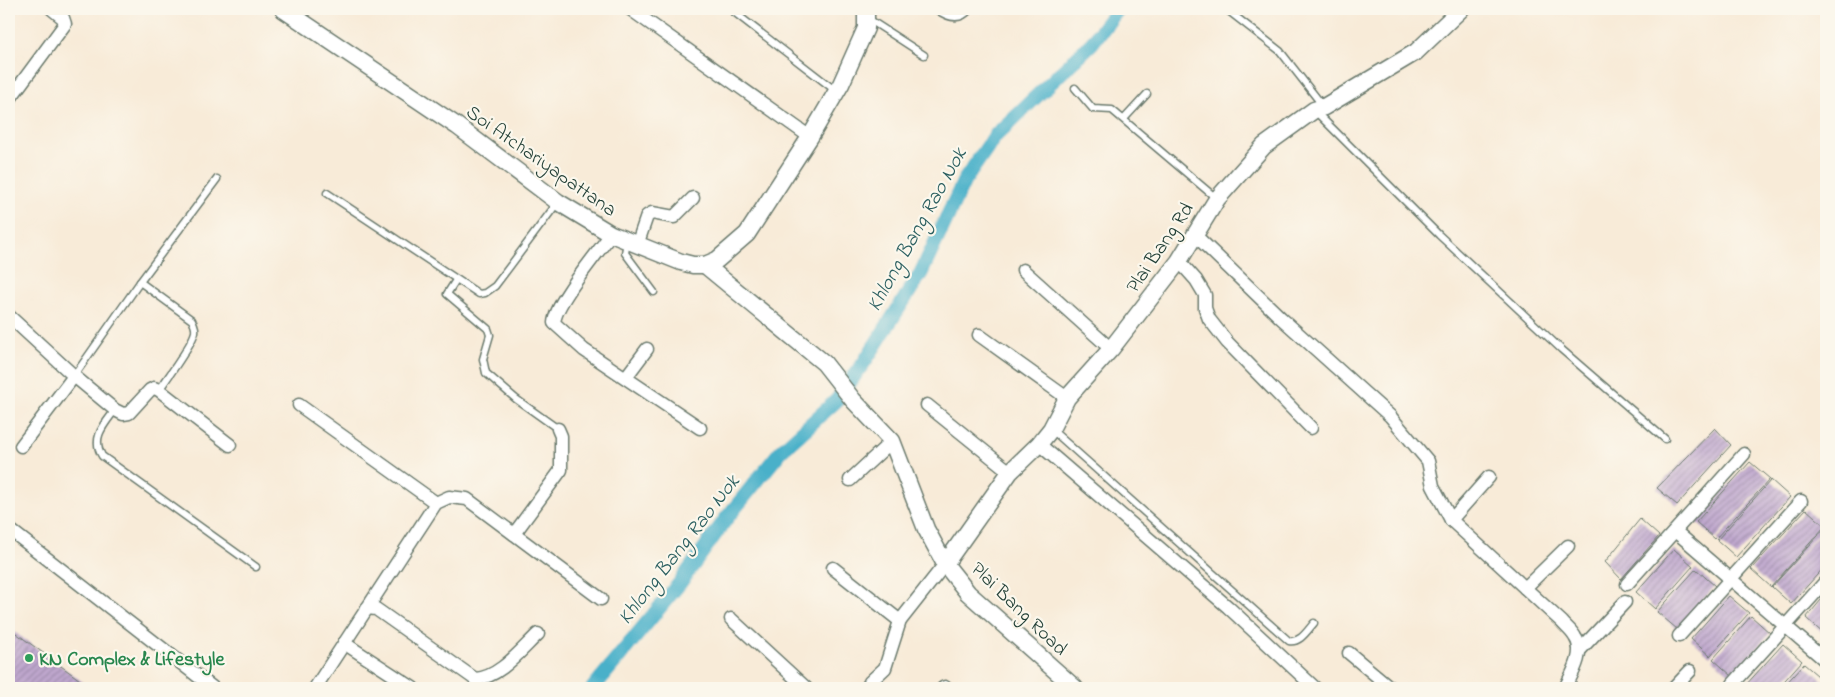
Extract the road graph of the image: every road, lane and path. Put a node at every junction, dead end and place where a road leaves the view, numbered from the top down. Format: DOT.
graph roads {
  1 [pos="52,9"];
  2 [pos="283,9"];
  3 [pos="630,9"];
  4 [pos="730,9"];
  5 [pos="936,9"];
  6 [pos="970,9"];
  7 [pos="1226,9"];
  8 [pos="1461,9"];
  9 [pos="866,13"];
  10 [pos="924,55"];
  11 [pos="1075,88"];
  12 [pos="837,91"];
  13 [pos="1147,94"];
  14 [pos="9,100"];
  15 [pos="1319,109"];
  16 [pos="1124,120"];
  17 [pos="810,137"];
  18 [pos="217,179"];
  19 [pos="327,194"];
  20 [pos="692,198"];
  21 [pos="1217,199"];
  22 [pos="558,202"];
  23 [pos="611,234"];
  24 [pos="1195,236"];
  25 [pos="632,243"];
  26 [pos="1179,261"];
  27 [pos="705,265"];
  28 [pos="1023,270"];
  29 [pos="456,280"];
  30 [pos="140,282"];
  31 [pos="654,292"];
  32 [pos="9,316"];
  33 [pos="979,335"];
  34 [pos="647,349"];
  35 [pos="1112,350"];
  36 [pos="74,376"];
  37 [pos="626,377"];
  38 [pos="159,390"];
  39 [pos="1067,398"];
  40 [pos="299,405"];
  41 [pos="926,405"];
  42 [pos="110,407"];
  43 [pos="700,428"];
  44 [pos="1311,428"];
  45 [pos="558,429"];
  46 [pos="1050,429"];
  47 [pos="1665,438"];
  48 [pos="892,441"];
  49 [pos="1039,444"];
  50 [pos="230,445"];
  51 [pos="21,446"];
  52 [pos="1744,454"];
  53 [pos="1010,472"];
  54 [pos="1489,477"];
  55 [pos="850,480"];
  56 [pos="1801,501"];
  57 [pos="436,503"];
  58 [pos="1450,520"];
  59 [pos="9,529"];
  60 [pos="1675,531"];
  61 [pos="514,534"];
  62 [pos="1568,546"];
  63 [pos="945,564"];
  64 [pos="256,567"];
  65 [pos="833,568"];
  66 [pos="1731,578"];
  67 [pos="1826,580"];
  68 [pos="1627,584"];
  69 [pos="1525,588"];
  70 [pos="601,599"];
  71 [pos="1625,602"];
  72 [pos="367,608"];
  73 [pos="731,619"];
  74 [pos="900,622"];
  75 [pos="1314,623"];
  76 [pos="1785,626"];
  77 [pos="538,634"];
  78 [pos="1679,636"];
  79 [pos="344,643"];
  80 [pos="1580,650"];
  81 [pos="1349,653"];
  82 [pos="1826,661"];
  83 [pos="1690,671"];
  84 [pos="1733,684"];
  85 [pos="871,686"];
  86 [pos="213,688"];
  87 [pos="315,688"];
  88 [pos="413,688"];
  89 [pos="806,688"];
  90 [pos="1075,688"];
  91 [pos="1315,688"];
  92 [pos="1391,688"];
  93 [pos="1565,688"];
  94 [pos="1674,688"];
  1 -- 14 [label="street"];
  2 -- 22 [label="street, Soi Atchariyapattana"];
  3 -- 17 [label="street"];
  4 -- 12 [label="lane"];
  5 -- 6 [label="lane"];
  7 -- 15 [label="lane"];
  8 -- 15 [label="street, Plai Bang Rd"];
  9 -- 10 [label="lane"];
  9 -- 12 [label="street"];
  11 -- 16 [label="lane"];
  12 -- 17 [label="street"];
  13 -- 16 [label="lane"];
  15 -- 21 [label="street, Plai Bang Rd"];
  15 -- 47 [label="lane"];
  16 -- 21 [label="lane"];
  17 -- 27 [label="street"];
  18 -- 30 [label="lane"];
  19 -- 29 [label="lane"];
  20 -- 25 [label="street"];
  21 -- 24 [label="street, Plai Bang Rd"];
  22 -- 23 [label="street, Soi Atchariyapattana"];
  22 -- 29 [label="lane"];
  23 -- 25 [label="street, Soi Atchariyapattana"];
  23 -- 37 [label="street"];
  24 -- 26 [label="street, Plai Bang Rd"];
  24 -- 58 [label="street"];
  25 -- 27 [label="street, Soi Atchariyapattana"];
  25 -- 31 [label="lane"];
  26 -- 35 [label="street, Plai Bang Rd"];
  26 -- 44 [label="street"];
  27 -- 48 [label="street, Plai Bang Road"];
  28 -- 35 [label="street"];
  29 -- 45 [label="lane"];
  30 -- 36 [label="lane"];
  30 -- 38 [label="lane"];
  32 -- 36 [label="street"];
  33 -- 39 [label="street"];
  34 -- 37 [label="street"];
  35 -- 39 [label="street, Plai Bang Rd"];
  36 -- 42 [label="street"];
  36 -- 51 [label="street"];
  37 -- 43 [label="street"];
  38 -- 42 [label="street"];
  38 -- 50 [label="street"];
  39 -- 46 [label="street, Plai Bang Rd"];
  40 -- 57 [label="street"];
  41 -- 53 [label="street"];
  42 -- 64 [label="lane"];
  45 -- 61 [label="street"];
  46 -- 49 [label="street, Plai Bang Rd"];
  46 -- 75 [label="lane"];
  48 -- 55 [label="street"];
  48 -- 63 [label="street, Plai Bang Road"];
  49 -- 53 [label="street, Plai Bang Rd"];
  49 -- 91 [label="street"];
  52 -- 60 [label="street"];
  53 -- 63 [label="street, Plai Bang Rd"];
  54 -- 58 [label="street"];
  56 -- 66 [label="street"];
  57 -- 61 [label="street"];
  57 -- 72 [label="street"];
  58 -- 69 [label="street"];
  59 -- 86 [label="street"];
  60 -- 66 [label="street"];
  60 -- 68 [label="street"];
  61 -- 70 [label="street"];
  62 -- 69 [label="street"];
  63 -- 74 [label="street"];
  63 -- 90 [label="street, Plai Bang Road"];
  65 -- 74 [label="street"];
  66 -- 76 [label="street"];
  66 -- 78 [label="street"];
  67 -- 76 [label="street"];
  69 -- 80 [label="street"];
  71 -- 80 [label="street"];
  72 -- 77 [label="street"];
  72 -- 79 [label="street"];
  73 -- 89 [label="street"];
  74 -- 85 [label="street"];
  76 -- 82 [label="street"];
  76 -- 84 [label="street"];
  79 -- 87 [label="street"];
  79 -- 88 [label="street"];
  80 -- 93 [label="street"];
  81 -- 92 [label="street"];
  83 -- 94 [label="street"];
}
